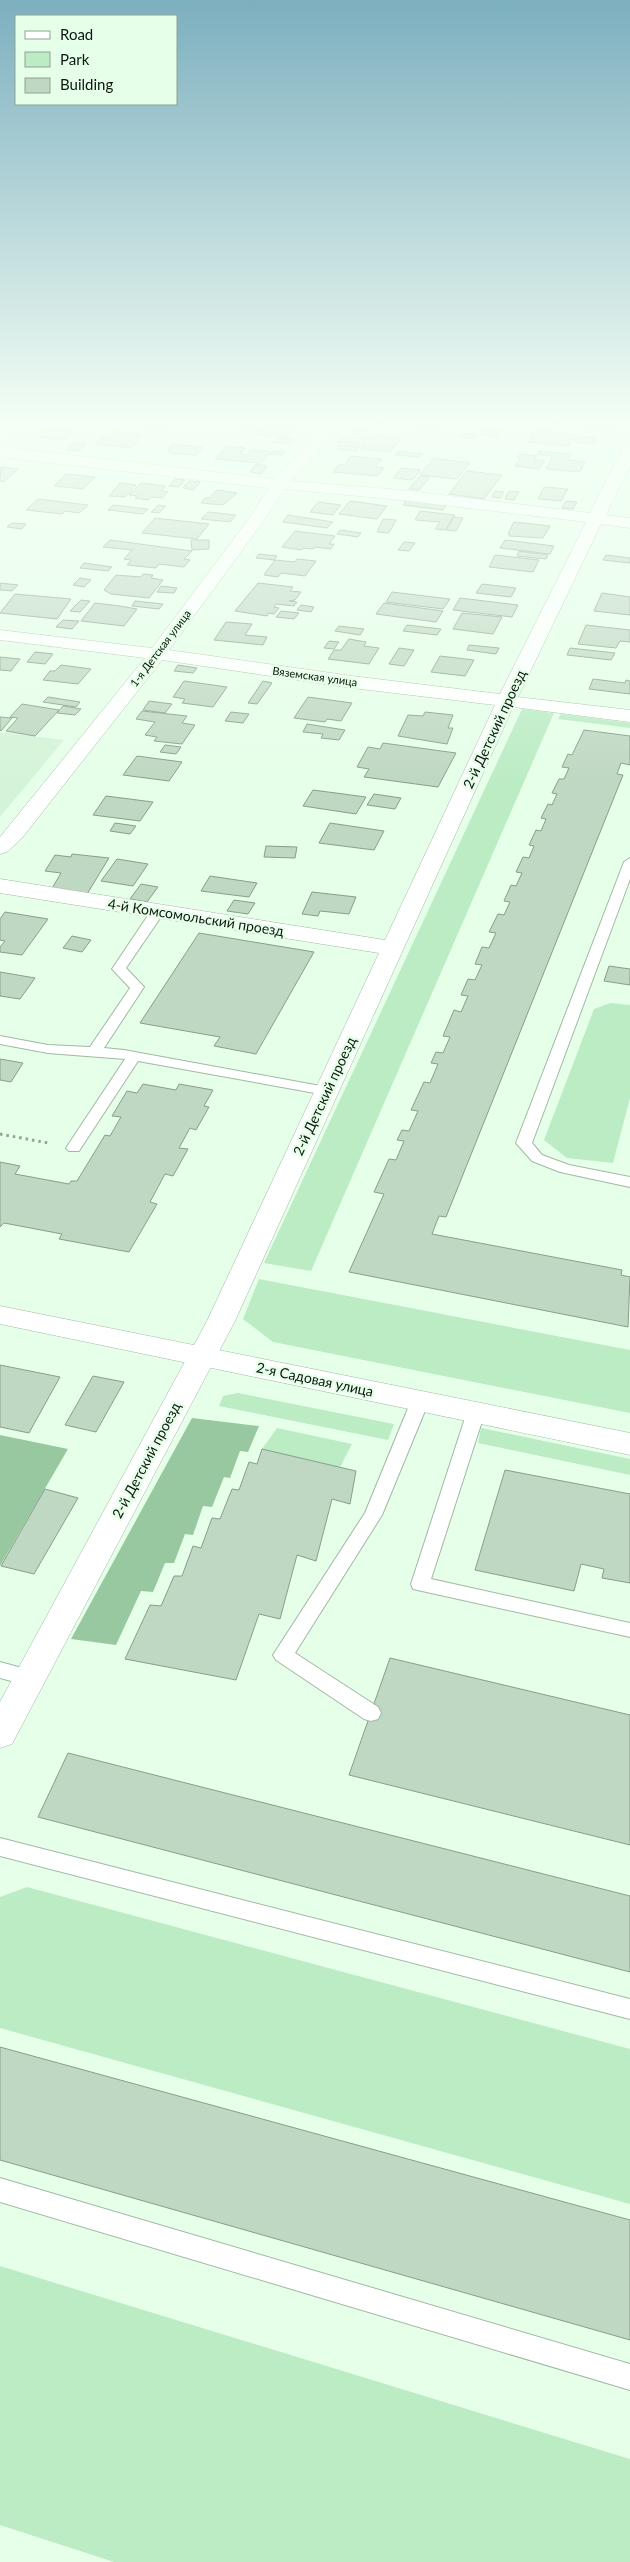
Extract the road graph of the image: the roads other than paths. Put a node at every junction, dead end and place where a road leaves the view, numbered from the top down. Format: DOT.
graph roads {
  1 [pos="239,543"];
  2 [pos="584,543"];
  3 [pos="0,635"];
  4 [pos="156,654"];
  5 [pos="507,700"];
  6 [pos="630,716"];
  7 [pos="0,848"];
  8 [pos="630,862"];
  9 [pos="0,886"];
  10 [pos="158,911"];
  11 [pos="391,948"];
  12 [pos="0,1040"];
  13 [pos="94,1052"];
  14 [pos="134,1056"];
  15 [pos="326,1091"];
  16 [pos="74,1148"];
  17 [pos="630,1182"];
  18 [pos="0,1315"];
  19 [pos="203,1356"];
  20 [pos="420,1401"];
  21 [pos="476,1412"];
  22 [pos="630,1444"];
  23 [pos="630,1630"];
  24 [pos="0,1670"];
  25 [pos="30,1678"];
  26 [pos="371,1713"];
  27 [pos="0,1734"];
  28 [pos="0,1847"];
  29 [pos="630,2009"];
  30 [pos="0,2190"];
  31 [pos="630,2377"];
  1 -- 4 [label="street, 1-я Детская улица"];
  2 -- 5 [label="street, 2-й Детский проезд"];
  3 -- 4 [label="street, Вяземская улица"];
  4 -- 5 [label="street, Вяземская улица"];
  4 -- 7 [label="street, 1-я Детская улица"];
  5 -- 6 [label="street, Вяземская улица"];
  5 -- 11 [label="street, 2-й Детский проезд"];
  8 -- 17 [label="lane"];
  9 -- 10 [label="street, 4-й Комсомольский проезд"];
  10 -- 11 [label="street, 4-й Комсомольский проезд"];
  10 -- 13 [label="lane"];
  11 -- 15 [label="street, 2-й Детский проезд"];
  12 -- 13 [label="lane"];
  13 -- 14 [label="lane"];
  14 -- 15 [label="lane"];
  14 -- 16 [label="lane"];
  15 -- 19 [label="street, 2-й Детский проезд"];
  18 -- 19 [label="street, 2-я Садовая улица"];
  19 -- 20 [label="street, 2-я Садовая улица"];
  19 -- 25 [label="street, 2-й Детский проезд"];
  20 -- 21 [label="street, 2-я Садовая улица"];
  20 -- 26 [label="lane"];
  21 -- 22 [label="street, 2-я Садовая улица"];
  21 -- 23 [label="lane"];
  24 -- 25 [label="lane"];
  25 -- 27 [label="street, 2-й Детский проезд"];
  28 -- 29 [label="lane"];
  30 -- 31 [label="lane"];
}
